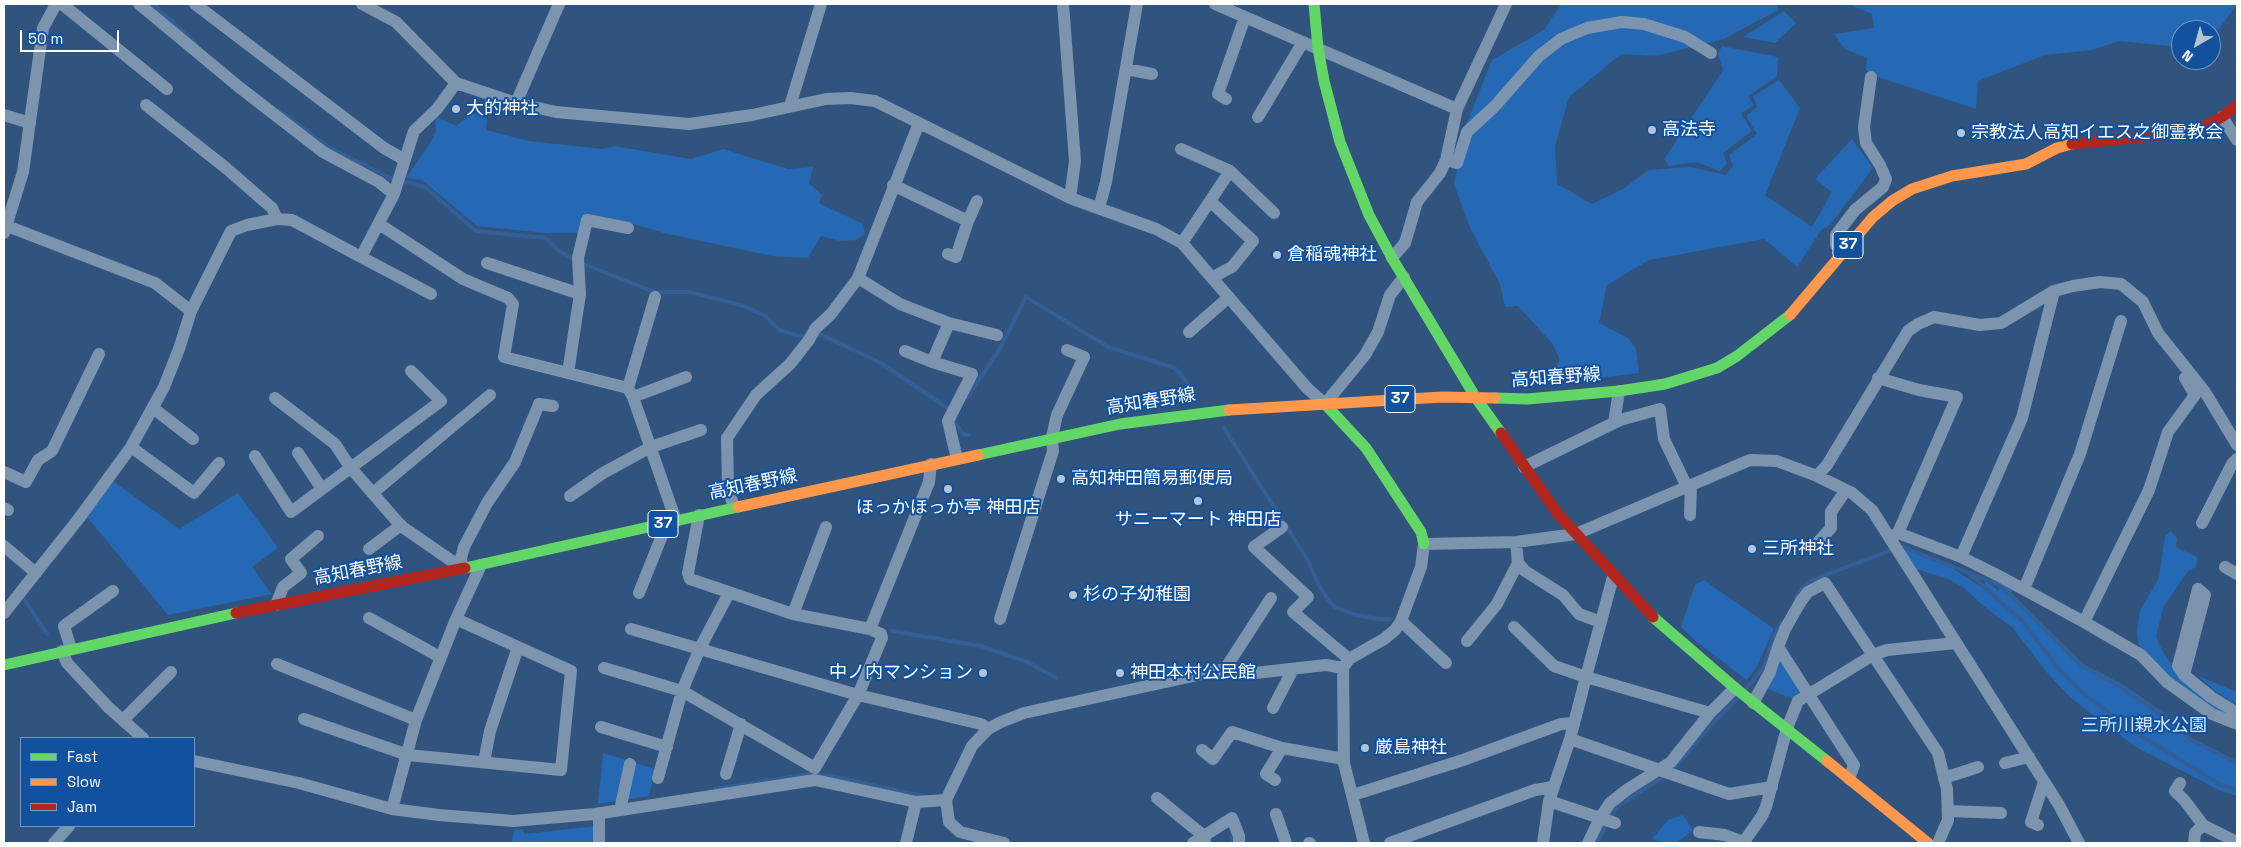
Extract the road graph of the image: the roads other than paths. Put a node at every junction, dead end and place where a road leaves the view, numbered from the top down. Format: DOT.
graph roads {
  1 [pos="56,4"];
  2 [pos="62,4"];
  3 [pos="139,4"];
  4 [pos="195,4"];
  5 [pos="362,4"];
  6 [pos="559,4"];
  7 [pos="821,4"];
  8 [pos="1138,4"];
  9 [pos="1215,4"];
  10 [pos="1314,4"];
  11 [pos="1506,4"];
  12 [pos="1060,5"];
  13 [pos="1245,17"];
  14 [pos="1303,42"];
  15 [pos="1318,48"];
  16 [pos="1711,53"];
  17 [pos="1126,69"];
  18 [pos="1152,74"];
  19 [pos="1871,77"];
  20 [pos="456,83"];
  21 [pos="167,89"];
  22 [pos="1226,99"];
  23 [pos="516,103"];
  24 [pos="146,105"];
  25 [pos="2237,105"];
  26 [pos="790,106"];
  27 [pos="1457,109"];
  28 [pos="4,115"];
  29 [pos="1258,117"];
  30 [pos="2222,117"];
  31 [pos="30,123"];
  32 [pos="919,123"];
  33 [pos="2237,140"];
  34 [pos="1180,149"];
  35 [pos="1446,160"];
  36 [pos="404,165"];
  37 [pos="1230,171"];
  38 [pos="893,185"];
  39 [pos="10,194"];
  40 [pos="394,194"];
  41 [pos="1070,198"];
  42 [pos="977,201"];
  43 [pos="1211,202"];
  44 [pos="1099,208"];
  45 [pos="1274,213"];
  46 [pos="277,219"];
  47 [pos="968,221"];
  48 [pos="379,224"];
  49 [pos="628,228"];
  50 [pos="5,229"];
  51 [pos="1182,243"];
  52 [pos="1843,251"];
  53 [pos="948,254"];
  54 [pos="361,257"];
  55 [pos="1392,258"];
  56 [pos="486,262"];
  57 [pos="1213,277"];
  58 [pos="1404,277"];
  59 [pos="858,278"];
  60 [pos="2054,291"];
  61 [pos="431,294"];
  62 [pos="580,294"];
  63 [pos="655,297"];
  64 [pos="1229,297"];
  65 [pos="191,311"];
  66 [pos="2120,321"];
  67 [pos="950,323"];
  68 [pos="1188,332"];
  69 [pos="997,335"];
  70 [pos="1067,350"];
  71 [pos="905,351"];
  72 [pos="99,354"];
  73 [pos="932,362"];
  74 [pos="2181,362"];
  75 [pos="410,370"];
  76 [pos="568,373"];
  77 [pos="686,377"];
  78 [pos="1878,378"];
  79 [pos="1619,391"];
  80 [pos="631,392"];
  81 [pos="490,395"];
  82 [pos="275,398"];
  83 [pos="1476,398"];
  84 [pos="1325,404"];
  85 [pos="553,406"];
  86 [pos="153,408"];
  87 [pos="1614,423"];
  88 [pos="701,430"];
  89 [pos="1052,437"];
  90 [pos="194,439"];
  91 [pos="2237,444"];
  92 [pos="131,447"];
  93 [pos="651,447"];
  94 [pos="298,453"];
  95 [pos="255,456"];
  96 [pos="957,459"];
  97 [pos="2237,459"];
  98 [pos="219,463"];
  99 [pos="931,464"];
  100 [pos="350,467"];
  101 [pos="1524,467"];
  102 [pos="4,472"];
  103 [pos="1817,476"];
  104 [pos="1689,486"];
  105 [pos="322,489"];
  106 [pos="1846,490"];
  107 [pos="374,492"];
  108 [pos="570,496"];
  109 [pos="734,507"];
  110 [pos="1690,514"];
  111 [pos="699,515"];
  112 [pos="672,522"];
  113 [pos="2202,523"];
  114 [pos="401,525"];
  115 [pos="826,527"];
  116 [pos="1282,527"];
  117 [pos="1576,534"];
  118 [pos="1894,535"];
  119 [pos="318,536"];
  120 [pos="1819,541"];
  121 [pos="1516,542"];
  122 [pos="1424,544"];
  123 [pos="4,546"];
  124 [pos="370,549"];
  125 [pos="1961,557"];
  126 [pos="1518,563"];
  127 [pos="481,565"];
  128 [pos="462,568"];
  129 [pos="2225,568"];
  130 [pos="36,573"];
  131 [pos="2237,574"];
  132 [pos="1613,576"];
  133 [pos="2024,589"];
  134 [pos="113,590"];
  135 [pos="638,593"];
  136 [pos="729,593"];
  137 [pos="1271,598"];
  138 [pos="276,605"];
  139 [pos="4,613"];
  140 [pos="793,614"];
  141 [pos="369,618"];
  142 [pos="456,619"];
  143 [pos="1000,619"];
  144 [pos="1401,621"];
  145 [pos="1601,622"];
  146 [pos="2084,622"];
  147 [pos="1514,627"];
  148 [pos="631,629"];
  149 [pos="870,630"];
  150 [pos="1467,641"];
  151 [pos="1956,643"];
  152 [pos="518,647"];
  153 [pos="1778,647"];
  154 [pos="700,648"];
  155 [pos="66,650"];
  156 [pos="1873,655"];
  157 [pos="440,657"];
  158 [pos="1446,663"];
  159 [pos="278,664"];
  160 [pos="1346,664"];
  161 [pos="4,665"];
  162 [pos="604,668"];
  163 [pos="1293,668"];
  164 [pos="1224,669"];
  165 [pos="171,672"];
  166 [pos="2184,676"];
  167 [pos="1586,677"];
  168 [pos="1736,689"];
  169 [pos="682,691"];
  170 [pos="858,694"];
  171 [pos="1808,695"];
  172 [pos="1750,700"];
  173 [pos="1273,708"];
  174 [pos="1710,713"];
  175 [pos="2237,713"];
  176 [pos="304,719"];
  177 [pos="123,720"];
  178 [pos="416,720"];
  179 [pos="1573,723"];
  180 [pos="741,724"];
  181 [pos="2237,724"];
  182 [pos="601,727"];
  183 [pos="1787,728"];
  184 [pos="988,729"];
  185 [pos="142,737"];
  186 [pos="1570,740"];
  187 [pos="667,747"];
  188 [pos="1282,748"];
  189 [pos="1202,750"];
  190 [pos="408,755"];
  191 [pos="2029,758"];
  192 [pos="1344,759"];
  193 [pos="195,761"];
  194 [pos="484,762"];
  195 [pos="2005,763"];
  196 [pos="630,764"];
  197 [pos="1978,767"];
  198 [pos="1668,773"];
  199 [pos="726,774"];
  200 [pos="658,778"];
  201 [pos="1944,778"];
  202 [pos="1849,779"];
  203 [pos="1275,780"];
  204 [pos="2044,782"];
  205 [pos="2180,783"];
  206 [pos="1772,787"];
  207 [pos="1553,788"];
  208 [pos="1353,795"];
  209 [pos="1157,798"];
  210 [pos="946,800"];
  211 [pos="1549,801"];
  212 [pos="916,802"];
  213 [pos="621,803"];
  214 [pos="392,808"];
  215 [pos="1948,811"];
  216 [pos="599,813"];
  217 [pos="2000,813"];
  218 [pos="1276,814"];
  219 [pos="1600,818"];
  220 [pos="1615,824"];
  221 [pos="2038,825"];
  222 [pos="2203,825"];
  223 [pos="68,827"];
  224 [pos="1699,832"];
  225 [pos="1204,840"];
  226 [pos="2077,842"];
  227 [pos="2237,842"];
  228 [pos="54,843"];
  229 [pos="599,843"];
  230 [pos="906,843"];
  231 [pos="1004,843"];
  232 [pos="1193,843"];
  233 [pos="1239,843"];
  234 [pos="1286,843"];
  235 [pos="1364,843"];
  236 [pos="1390,843"];
  237 [pos="1543,843"];
  238 [pos="1588,843"];
  239 [pos="1743,843"];
  240 [pos="1928,843"];
  241 [pos="1938,843"];
  242 [pos="2194,843"];
  1 -- 31 [label="street"];
  2 -- 21 [label="street"];
  3 -- 40 [label="street"];
  4 -- 36 [label="street"];
  5 -- 20 [label="street"];
  6 -- 23 [label="street"];
  7 -- 26 [label="street"];
  8 -- 17 [label="street"];
  9 -- 13 [label="street"];
  10 -- 15 [label="main road"];
  11 -- 27 [label="street"];
  12 -- 41 [label="street"];
  13 -- 14 [label="street"];
  13 -- 22 [label="street"];
  14 -- 15 [label="street"];
  14 -- 29 [label="street"];
  15 -- 27 [label="street"];
  15 -- 55 [label="main road"];
  16 -- 35 [label="street"];
  17 -- 18 [label="street"];
  17 -- 44 [label="street"];
  19 -- 52 [label="street"];
  20 -- 23 [label="street"];
  20 -- 36 [label="street"];
  23 -- 26 [label="street"];
  24 -- 46 [label="street"];
  25 -- 30 [label="main road, 高知春野線 / 37"];
  26 -- 32 [label="street"];
  27 -- 35 [label="street"];
  28 -- 31 [label="street"];
  30 -- 33 [label="street"];
  30 -- 52 [label="main road, 高知春野線 / 37"];
  31 -- 39 [label="street"];
  32 -- 38 [label="street"];
  32 -- 41 [label="street"];
  34 -- 37 [label="street"];
  35 -- 55 [label="street"];
  36 -- 40 [label="street"];
  37 -- 43 [label="street"];
  37 -- 45 [label="street"];
  38 -- 47 [label="street"];
  38 -- 59 [label="street"];
  39 -- 50 [label="street"];
  40 -- 48 [label="street"];
  41 -- 44 [label="street"];
  42 -- 47 [label="street"];
  43 -- 51 [label="street"];
  43 -- 57 [label="street"];
  44 -- 51 [label="street"];
  46 -- 54 [label="street"];
  46 -- 65 [label="street"];
  47 -- 53 [label="street"];
  48 -- 54 [label="street"];
  48 -- 76 [label="street"];
  49 -- 62 [label="street"];
  50 -- 65 [label="street"];
  51 -- 57 [label="street"];
  52 -- 79 [label="main road, 高知春野線 / 37"];
  54 -- 61 [label="street"];
  55 -- 58 [label="main road"];
  56 -- 62 [label="street"];
  57 -- 64 [label="street"];
  58 -- 83 [label="main road"];
  58 -- 84 [label="street"];
  59 -- 67 [label="street"];
  59 -- 109 [label="street"];
  60 -- 74 [label="street"];
  60 -- 78 [label="street"];
  60 -- 125 [label="street"];
  62 -- 76 [label="street"];
  63 -- 80 [label="street"];
  64 -- 68 [label="street"];
  64 -- 84 [label="street"];
  65 -- 86 [label="street"];
  66 -- 133 [label="street"];
  67 -- 69 [label="street"];
  67 -- 73 [label="street"];
  70 -- 89 [label="street"];
  71 -- 73 [label="street"];
  72 -- 102 [label="street"];
  73 -- 96 [label="street"];
  74 -- 91 [label="street"];
  74 -- 146 [label="street"];
  75 -- 100 [label="street"];
  76 -- 80 [label="street"];
  77 -- 80 [label="street"];
  78 -- 103 [label="street"];
  78 -- 118 [label="street"];
  79 -- 83 [label="main road, 高知春野線 / 37"];
  79 -- 87 [label="street"];
  80 -- 93 [label="street"];
  81 -- 107 [label="street"];
  82 -- 100 [label="street"];
  83 -- 84 [label="main road, 高知春野線 / 37"];
  83 -- 101 [label="main road"];
  84 -- 89 [label="main road, 高知春野線 / 37"];
  84 -- 122 [label="main road"];
  85 -- 128 [label="street"];
  86 -- 90 [label="street"];
  86 -- 92 [label="street"];
  87 -- 101 [label="street"];
  87 -- 104 [label="street"];
  88 -- 93 [label="street"];
  89 -- 96 [label="main road, 高知春野線 / 37"];
  89 -- 143 [label="street"];
  92 -- 98 [label="street"];
  92 -- 130 [label="street"];
  93 -- 108 [label="street"];
  93 -- 112 [label="street"];
  94 -- 105 [label="street"];
  95 -- 105 [label="street"];
  96 -- 99 [label="main road, 高知春野線 / 37"];
  97 -- 113 [label="street"];
  99 -- 109 [label="main road, 高知春野線 / 37"];
  99 -- 149 [label="street"];
  100 -- 105 [label="street"];
  100 -- 107 [label="street"];
  101 -- 117 [label="main road"];
  103 -- 104 [label="street"];
  103 -- 106 [label="street"];
  104 -- 110 [label="street"];
  104 -- 117 [label="street"];
  106 -- 118 [label="street"];
  106 -- 120 [label="street"];
  107 -- 114 [label="street"];
  109 -- 111 [label="main road, 高知春野線 / 37"];
  111 -- 112 [label="main road, 高知春野線 / 37"];
  111 -- 136 [label="street"];
  112 -- 127 [label="main road, 高知春野線 / 37"];
  112 -- 135 [label="street"];
  114 -- 124 [label="street"];
  114 -- 128 [label="street"];
  115 -- 140 [label="street"];
  116 -- 160 [label="street"];
  117 -- 121 [label="street"];
  117 -- 132 [label="main road"];
  118 -- 125 [label="street"];
  118 -- 151 [label="street"];
  119 -- 138 [label="street"];
  121 -- 122 [label="street"];
  121 -- 126 [label="street"];
  122 -- 144 [label="street"];
  123 -- 130 [label="street"];
  125 -- 133 [label="street"];
  126 -- 145 [label="street"];
  126 -- 150 [label="street"];
  127 -- 128 [label="main road, 高知春野線 / 37"];
  127 -- 142 [label="street"];
  128 -- 138 [label="main road, 高知春野線 / 37"];
  129 -- 131 [label="street"];
  130 -- 139 [label="street"];
  132 -- 145 [label="street"];
  132 -- 168 [label="main road"];
  133 -- 146 [label="street"];
  134 -- 155 [label="street"];
  136 -- 140 [label="street"];
  136 -- 154 [label="street"];
  137 -- 164 [label="street"];
  138 -- 155 [label="main road, 高知春野線 / 37"];
  140 -- 149 [label="street"];
  141 -- 157 [label="street"];
  142 -- 152 [label="street"];
  142 -- 157 [label="street"];
  144 -- 158 [label="street"];
  144 -- 160 [label="street"];
  145 -- 167 [label="street"];
  146 -- 181 [label="street"];
  147 -- 167 [label="street"];
  148 -- 154 [label="street"];
  149 -- 170 [label="street"];
  151 -- 156 [label="street"];
  151 -- 191 [label="street"];
  152 -- 194 [label="street"];
  152 -- 194 [label="street"];
  153 -- 156 [label="street"];
  153 -- 171 [label="street"];
  153 -- 172 [label="street"];
  154 -- 169 [label="street"];
  154 -- 170 [label="street"];
  155 -- 161 [label="main road, 高知春野線 / 37"];
  155 -- 177 [label="street"];
  156 -- 171 [label="street"];
  156 -- 201 [label="street"];
  157 -- 178 [label="street"];
  159 -- 178 [label="street"];
  160 -- 163 [label="street"];
  160 -- 192 [label="street"];
  162 -- 169 [label="street"];
  163 -- 164 [label="street"];
  163 -- 173 [label="street"];
  164 -- 184 [label="street"];
  165 -- 177 [label="street"];
  166 -- 166 [label="street"];
  166 -- 175 [label="street"];
  167 -- 174 [label="street"];
  167 -- 179 [label="street"];
  168 -- 172 [label="main road"];
  168 -- 174 [label="street"];
  169 -- 180 [label="street"];
  169 -- 187 [label="street"];
  170 -- 180 [label="street"];
  170 -- 184 [label="street"];
  171 -- 183 [label="street"];
  171 -- 202 [label="street"];
  172 -- 183 [label="main road"];
  174 -- 198 [label="street"];
  176 -- 190 [label="street"];
  177 -- 185 [label="street"];
  178 -- 190 [label="street"];
  179 -- 186 [label="street"];
  179 -- 208 [label="street"];
  180 -- 199 [label="street"];
  182 -- 187 [label="street"];
  183 -- 202 [label="main road"];
  183 -- 206 [label="street"];
  184 -- 210 [label="street"];
  186 -- 198 [label="street"];
  186 -- 207 [label="street"];
  187 -- 200 [label="street"];
  188 -- 189 [label="street"];
  188 -- 192 [label="street"];
  188 -- 203 [label="street"];
  190 -- 194 [label="street"];
  190 -- 214 [label="street"];
  191 -- 195 [label="street"];
  191 -- 204 [label="street"];
  192 -- 208 [label="street"];
  193 -- 214 [label="street"];
  196 -- 213 [label="street"];
  197 -- 201 [label="street"];
  198 -- 206 [label="street"];
  198 -- 219 [label="street"];
  201 -- 215 [label="street"];
  202 -- 240 [label="main road"];
  204 -- 221 [label="street"];
  204 -- 226 [label="street"];
  205 -- 222 [label="street"];
  206 -- 239 [label="street"];
  207 -- 211 [label="street"];
  207 -- 236 [label="street"];
  208 -- 235 [label="street"];
  209 -- 225 [label="street"];
  210 -- 212 [label="street"];
  210 -- 231 [label="street"];
  211 -- 219 [label="street"];
  211 -- 237 [label="street"];
  212 -- 213 [label="street"];
  212 -- 230 [label="street"];
  213 -- 216 [label="street"];
  214 -- 216 [label="street"];
  215 -- 217 [label="street"];
  215 -- 241 [label="street"];
  216 -- 229 [label="street"];
  218 -- 234 [label="street"];
  219 -- 220 [label="street"];
  219 -- 238 [label="street"];
  222 -- 227 [label="street"];
  222 -- 242 [label="street"];
  223 -- 228 [label="street"];
  224 -- 239 [label="street"];
  225 -- 232 [label="street"];
  225 -- 233 [label="street"];
}
